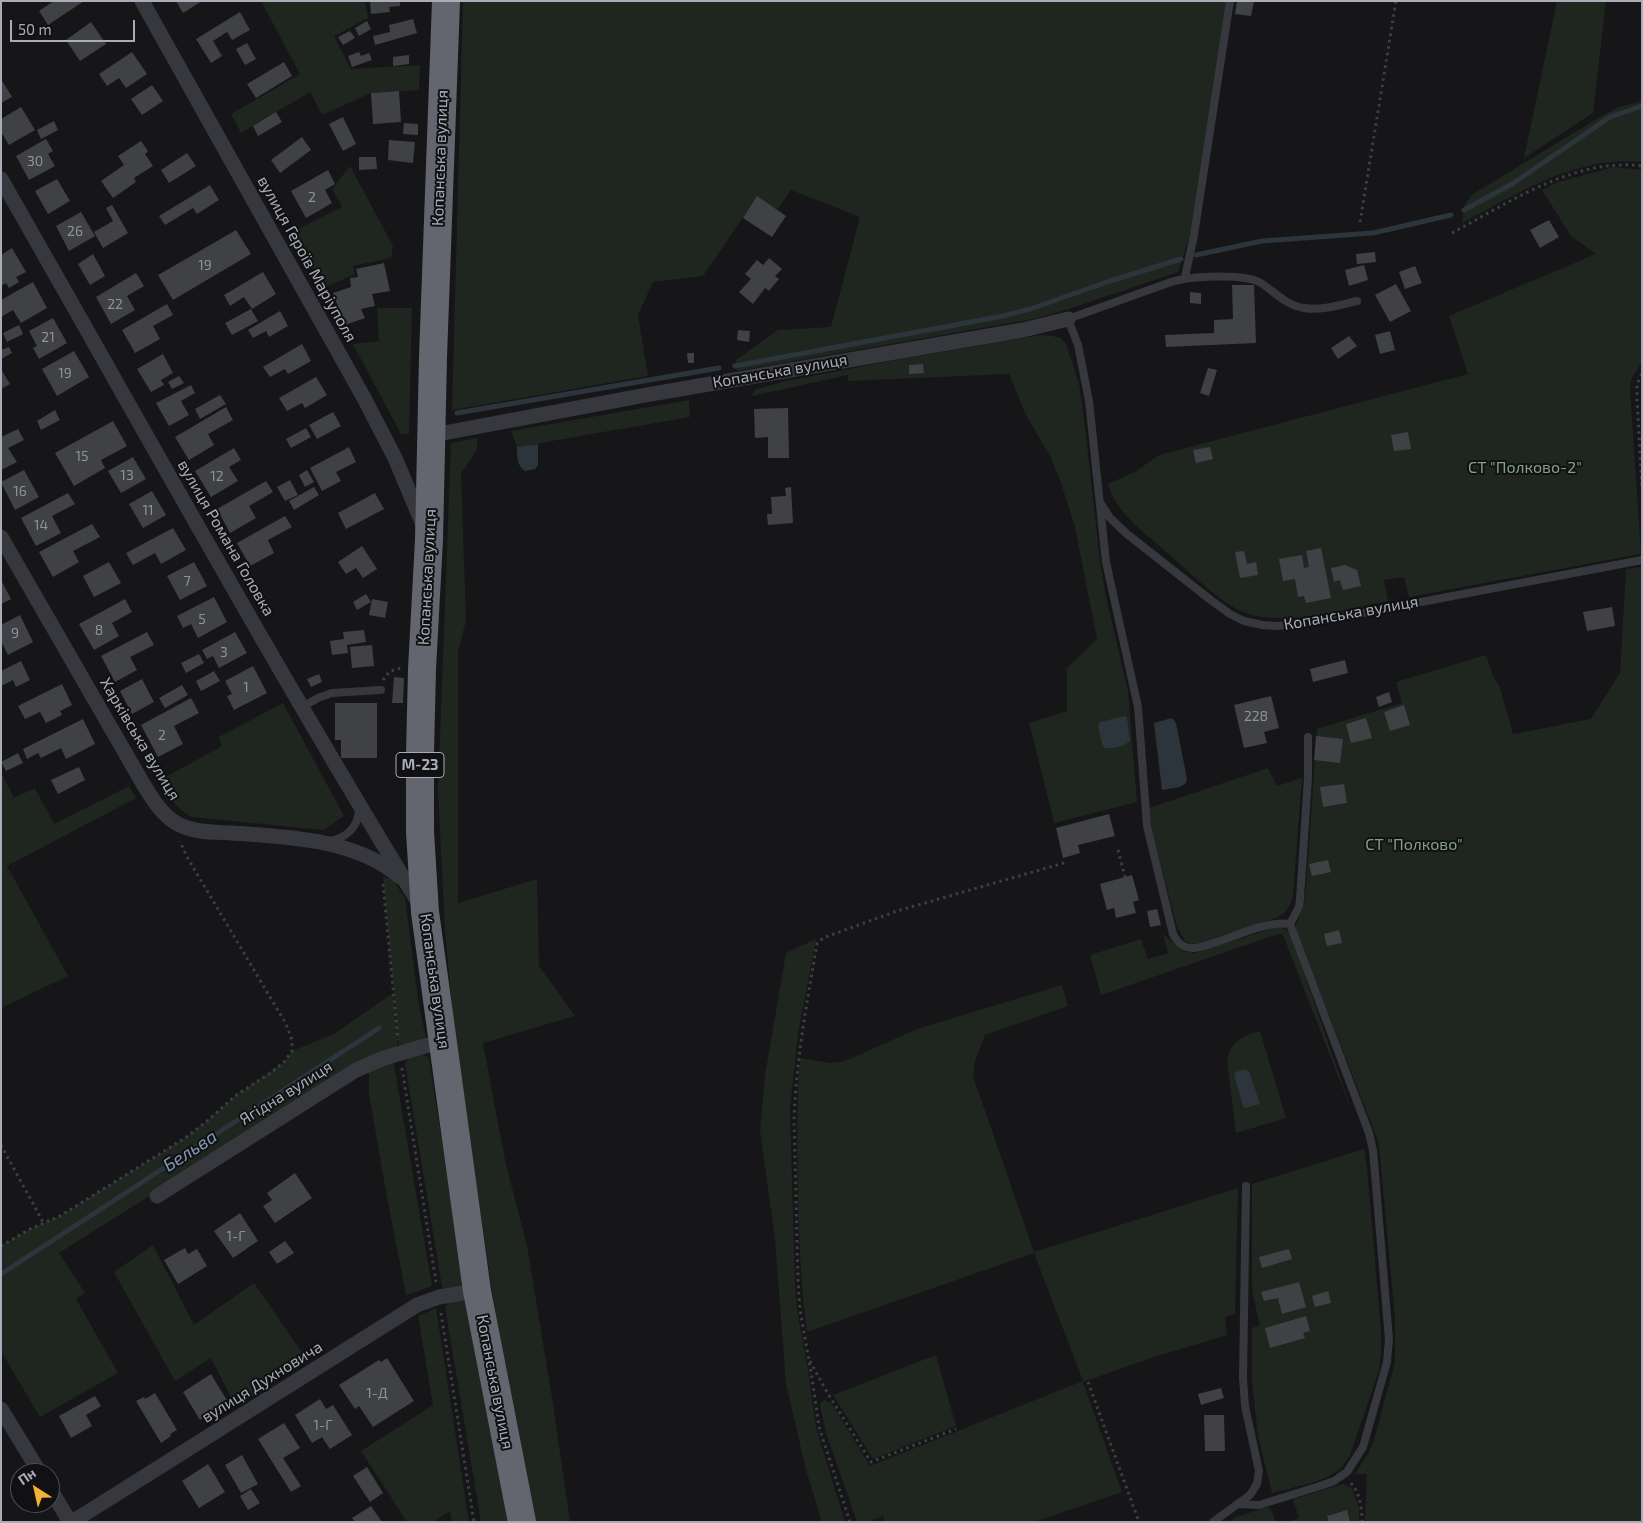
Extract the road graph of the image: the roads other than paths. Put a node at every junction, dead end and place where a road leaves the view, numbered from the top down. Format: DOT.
graph roads {
  1 [pos="142,1"];
  2 [pos="446,1"];
  3 [pos="1230,1"];
  4 [pos="1,179"];
  5 [pos="1185,278"];
  6 [pos="1357,301"];
  7 [pos="1068,319"];
  8 [pos="433,435"];
  9 [pos="1099,503"];
  10 [pos="1,537"];
  11 [pos="429,540"];
  12 [pos="1642,560"];
  13 [pos="381,690"];
  14 [pos="302,707"];
  15 [pos="1308,737"];
  16 [pos="359,804"];
  17 [pos="322,842"];
  18 [pos="407,883"];
  19 [pos="425,912"];
  20 [pos="1290,924"];
  21 [pos="442,1041"];
  22 [pos="1246,1186"];
  23 [pos="157,1196"];
  24 [pos="477,1290"];
  25 [pos="1,1410"];
  26 [pos="34,1463"];
  27 [pos="1239,1504"];
  28 [pos="60,1505"];
  29 [pos="71,1522"];
  30 [pos="522,1522"];
  31 [pos="1213,1522"];
  1 -- 11 [label="street, вулиця Героїв Маріуполя"];
  2 -- 8 [label="highway, Копанська вулиця / М-23"];
  3 -- 5 [label="lane"];
  4 -- 14 [label="street, вулиця Романа Головка"];
  5 -- 6 [label="lane, Копанська вулиця"];
  5 -- 7 [label="lane, Копанська вулиця"];
  7 -- 8 [label="street, Копанська вулиця"];
  7 -- 9 [label="lane"];
  8 -- 11 [label="highway, Копанська вулиця / М-23"];
  9 -- 12 [label="lane, Копанська вулиця"];
  9 -- 20 [label="lane"];
  10 -- 17 [label="street, Харківська вулиця"];
  11 -- 19 [label="highway, Копанська вулиця / М-23"];
  13 -- 14 [label="lane"];
  14 -- 16 [label="street, вулиця Романа Головка"];
  15 -- 20 [label="lane"];
  16 -- 17 [label="lane"];
  16 -- 18 [label="street, вулиця Романа Головка"];
  17 -- 18 [label="street, Харківська вулиця"];
  18 -- 19 [label="street, вулиця Романа Головка"];
  19 -- 21 [label="highway, Копанська вулиця / М-23"];
  20 -- 27 [label="lane"];
  21 -- 23 [label="street, Ягідна вулиця"];
  21 -- 24 [label="highway, Копанська вулиця / М-23"];
  22 -- 27 [label="lane"];
  24 -- 29 [label="street, вулиця Духновича"];
  24 -- 30 [label="highway, Копанська вулиця / М-23"];
  25 -- 26 [label="street"];
  27 -- 31 [label="lane"];
  28 -- 29 [label="street"];
}
